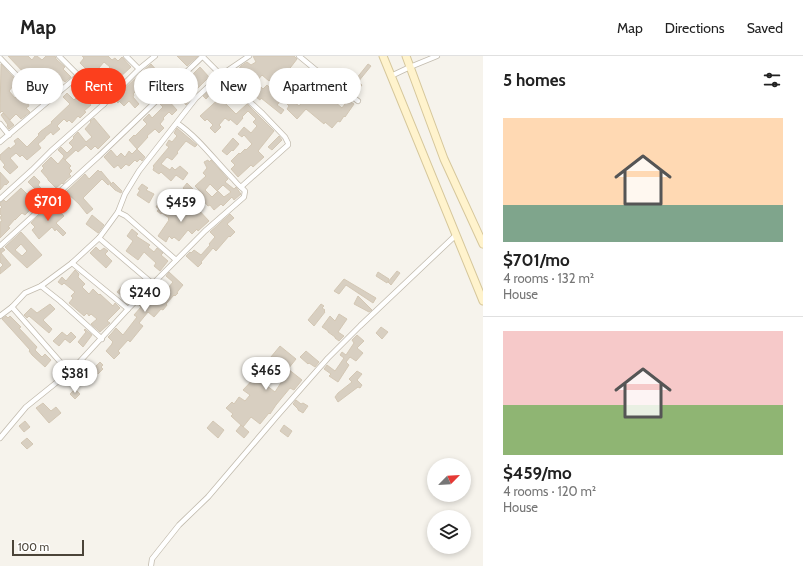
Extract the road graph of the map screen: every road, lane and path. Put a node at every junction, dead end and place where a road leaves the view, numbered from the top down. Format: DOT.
graph roads {
  1 [pos="59,56"];
  2 [pos="126,56"];
  3 [pos="155,56"];
  4 [pos="202,56"];
  5 [pos="249,56"];
  6 [pos="299,56"];
  7 [pos="383,56"];
  8 [pos="406,56"];
  9 [pos="437,56"];
  10 [pos="0,58"];
  11 [pos="410,67"];
  12 [pos="137,68"];
  13 [pos="139,68"];
  14 [pos="214,68"];
  15 [pos="231,68"];
  16 [pos="314,68"];
  17 [pos="71,69"];
  18 [pos="12,71"];
  19 [pos="134,73"];
  20 [pos="392,76"];
  21 [pos="126,81"];
  22 [pos="71,82"];
  23 [pos="63,88"];
  24 [pos="206,89"];
  25 [pos="44,104"];
  26 [pos="104,104"];
  27 [pos="252,104"];
  28 [pos="177,123"];
  29 [pos="0,124"];
  30 [pos="9,135"];
  31 [pos="0,142"];
  32 [pos="241,187"];
  33 [pos="0,199"];
  34 [pos="118,212"];
  35 [pos="456,235"];
  36 [pos="99,238"];
  37 [pos="483,244"];
  38 [pos="0,246"];
  39 [pos="176,260"];
  40 [pos="72,263"];
  41 [pos="153,284"];
  42 [pos="41,286"];
  43 [pos="483,301"];
  44 [pos="12,307"];
  45 [pos="128,309"];
  46 [pos="0,316"];
  47 [pos="102,338"];
  48 [pos="69,372"];
  49 [pos="0,438"];
  50 [pos="151,566"];
  1 -- 17 [label="street"];
  2 -- 12 [label="street"];
  3 -- 13 [label="street"];
  4 -- 14 [label="street"];
  4 -- 38 [label="street"];
  5 -- 15 [label="street"];
  6 -- 16 [label="street"];
  7 -- 20 [label="main road"];
  8 -- 11 [label="main road"];
  9 -- 11 [label="street"];
  10 -- 18 [label="street"];
  11 -- 20 [label="street"];
  11 -- 37 [label="main road"];
  19 -- 21 [label="street"];
  20 -- 35 [label="main road"];
  22 -- 23 [label="street"];
  24 -- 28 [label="street"];
  25 -- 30 [label="street"];
  26 -- 33 [label="street"];
  27 -- 32 [label="street"];
  28 -- 32 [label="street"];
  28 -- 34 [label="street"];
  29 -- 30 [label="street"];
  30 -- 31 [label="street"];
  32 -- 39 [label="street"];
  34 -- 36 [label="street"];
  34 -- 39 [label="street"];
  35 -- 43 [label="main road"];
  35 -- 50 [label="street"];
  36 -- 40 [label="street"];
  36 -- 41 [label="street"];
  39 -- 41 [label="street"];
  40 -- 42 [label="street"];
  40 -- 45 [label="street"];
  41 -- 45 [label="street"];
  42 -- 44 [label="street"];
  42 -- 47 [label="street"];
  44 -- 46 [label="street"];
  44 -- 48 [label="street"];
  45 -- 47 [label="street"];
  47 -- 48 [label="street"];
  48 -- 49 [label="street"];
}
